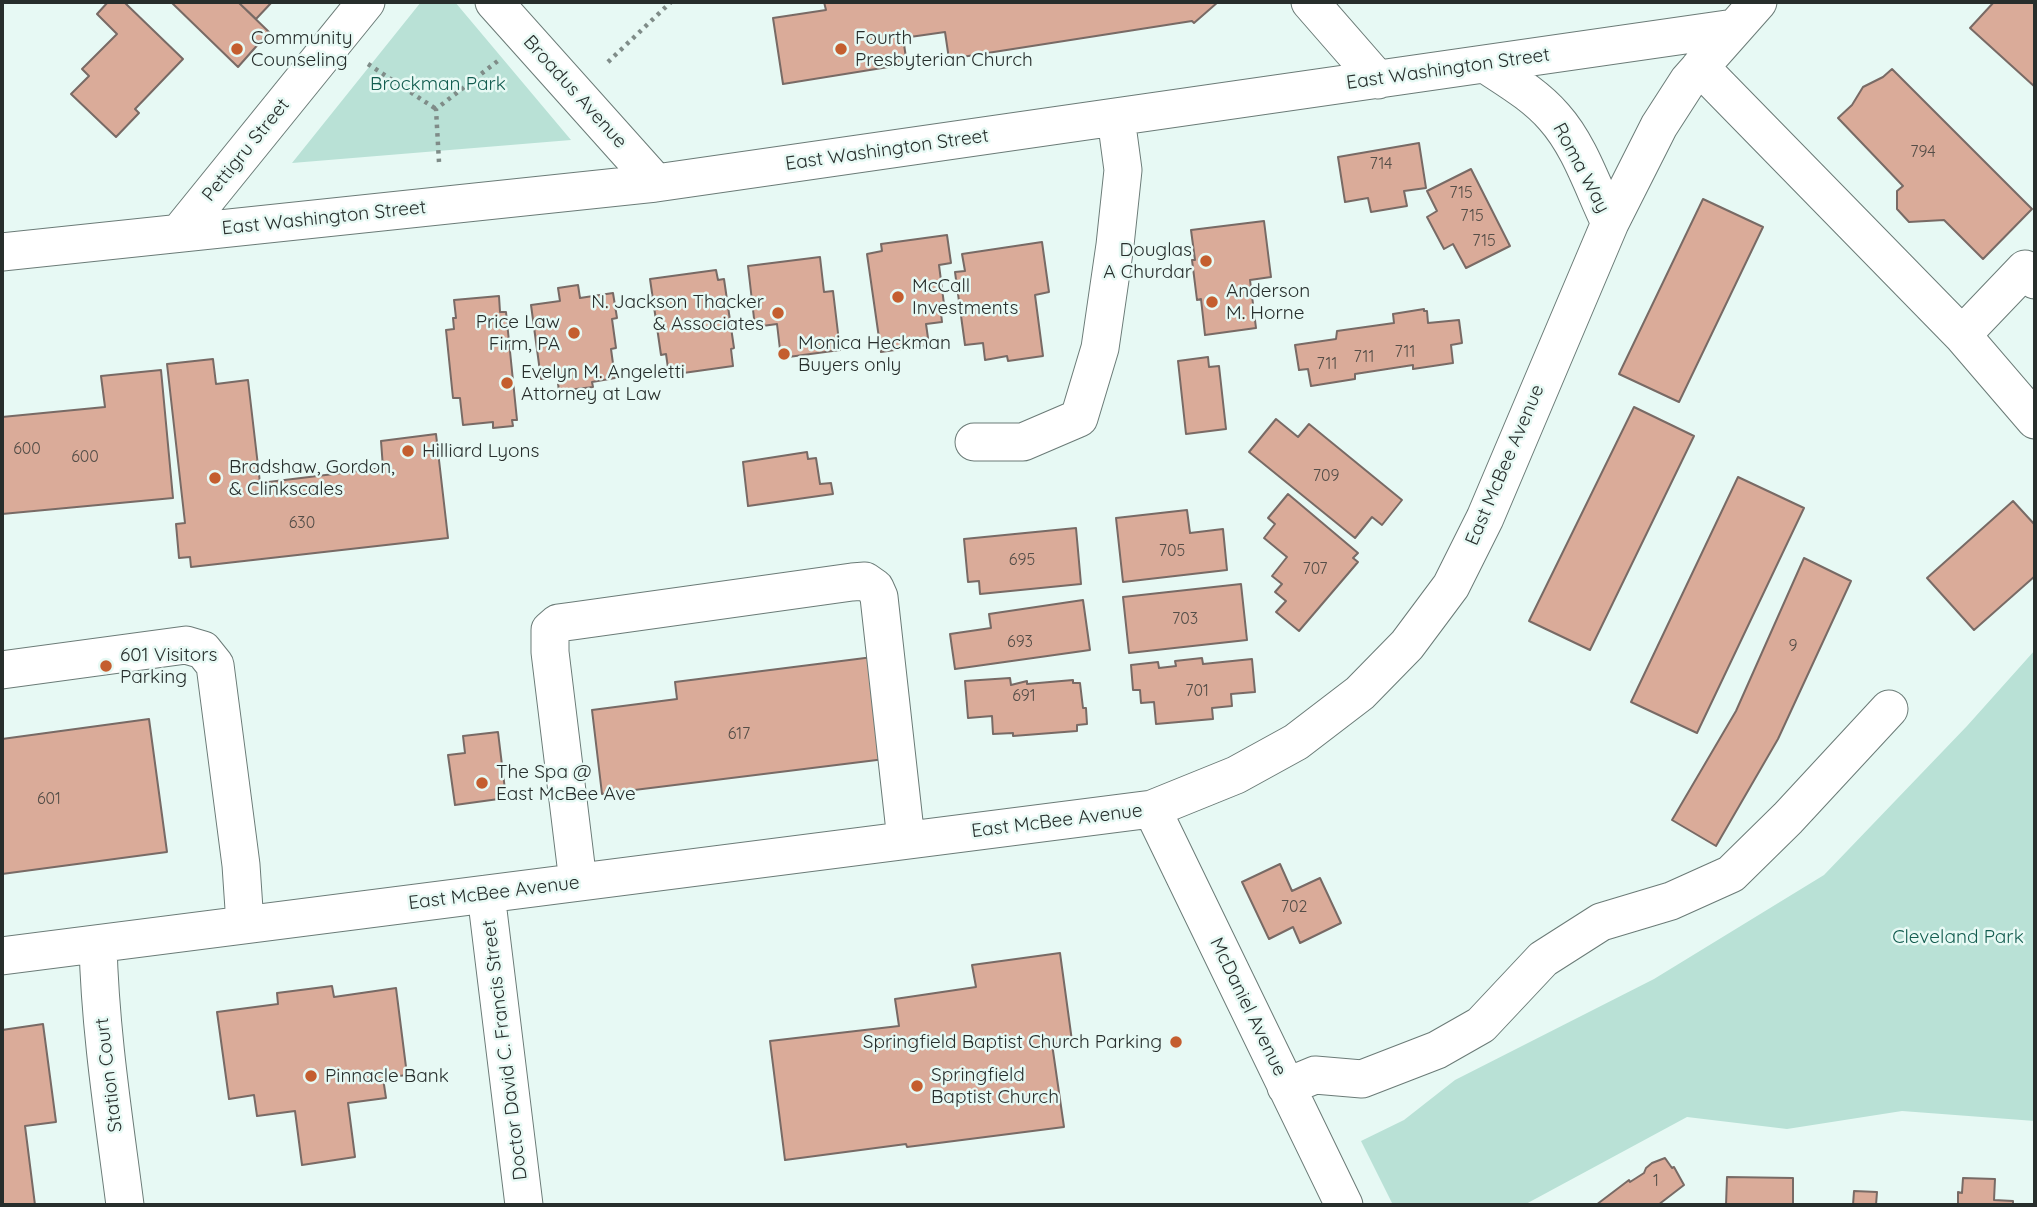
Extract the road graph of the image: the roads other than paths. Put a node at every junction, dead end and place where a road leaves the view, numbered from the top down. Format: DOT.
graph roads {
  1 [pos="366,2"];
  2 [pos="494,2"];
  3 [pos="1310,2"];
  4 [pos="1746,15"];
  5 [pos="1485,64"];
  6 [pos="1700,66"];
  7 [pos="1378,80"];
  8 [pos="1115,118"];
  9 [pos="656,183"];
  10 [pos="1609,223"];
  11 [pos="179,233"];
  12 [pos="2,251"];
  13 [pos="2035,279"];
  14 [pos="1962,335"];
  15 [pos="2035,420"];
  16 [pos="974,442"];
  17 [pos="2,670"];
  18 [pos="1889,709"];
  19 [pos="1152,809"];
  20 [pos="905,840"];
  21 [pos="578,882"];
  22 [pos="486,894"];
  23 [pos="245,924"];
  24 [pos="98,944"];
  25 [pos="2,956"];
  26 [pos="1286,1087"];
  27 [pos="125,1205"];
  28 [pos="524,1205"];
  29 [pos="1343,1205"];
  1 -- 11 [label="street, Pettigru Street"];
  2 -- 9 [label="street, Broadus Avenue"];
  3 -- 7 [label="street"];
  4 -- 5 [label="street, East Washington Street"];
  4 -- 6 [label="street, East McBee Avenue"];
  5 -- 7 [label="street, East Washington Street"];
  5 -- 10 [label="street, Roma Way"];
  6 -- 10 [label="street, East McBee Avenue"];
  6 -- 14 [label="street"];
  7 -- 8 [label="street, East Washington Street"];
  8 -- 9 [label="street, East Washington Street"];
  8 -- 16 [label="street"];
  9 -- 11 [label="street, East Washington Street"];
  10 -- 19 [label="street, East McBee Avenue"];
  11 -- 12 [label="street, East Washington Street"];
  13 -- 14 [label="street"];
  14 -- 15 [label="street"];
  17 -- 23 [label="street"];
  18 -- 26 [label="street"];
  19 -- 20 [label="street, East McBee Avenue"];
  19 -- 26 [label="street, McDaniel Avenue"];
  20 -- 21 [label="street, East McBee Avenue"];
  20 -- 21 [label="street"];
  21 -- 22 [label="street, East McBee Avenue"];
  22 -- 23 [label="street, East McBee Avenue"];
  22 -- 28 [label="street, Doctor David C. Francis Street"];
  23 -- 24 [label="street, East McBee Avenue"];
  24 -- 25 [label="street, East McBee Avenue"];
  24 -- 27 [label="street, Station Court"];
  26 -- 29 [label="street, McDaniel Avenue"];
}
